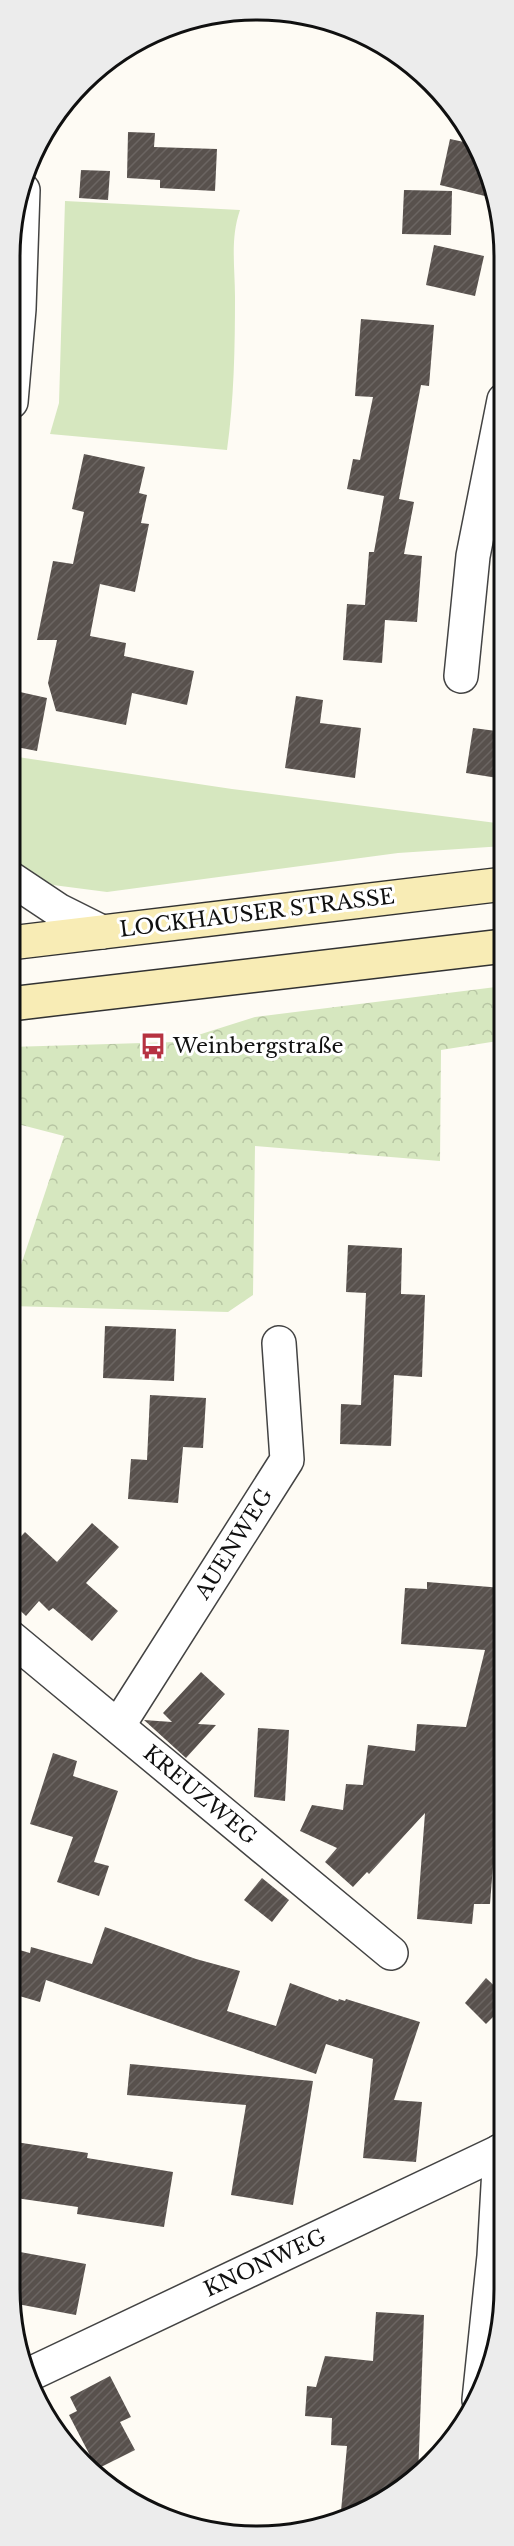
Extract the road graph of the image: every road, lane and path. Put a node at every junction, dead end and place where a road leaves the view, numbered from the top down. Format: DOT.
graph roads {
  1 [pos="22,228"];
  2 [pos="20,279"];
  3 [pos="494,450"];
  4 [pos="460,676"];
  5 [pos="20,885"];
  6 [pos="494,885"];
  7 [pos="102,932"];
  8 [pos="20,942"];
  9 [pos="494,947"];
  10 [pos="20,1003"];
  11 [pos="279,1343"];
  12 [pos="20,1645"];
  13 [pos="118,1726"];
  14 [pos="390,1953"];
  15 [pos="494,2154"];
  16 [pos="494,2256"];
  17 [pos="483,2361"];
  18 [pos="35,2372"];
  1 -- 2 [label="street"];
  3 -- 4 [label="street"];
  5 -- 7 [label="street"];
  6 -- 7 [label="main road, LOCKHAUSER STRASSE"];
  7 -- 8 [label="main road, LOCKHAUSER STRASSE"];
  9 -- 10 [label="main road"];
  11 -- 13 [label="street, AUENWEG"];
  12 -- 13 [label="street, KREUZWEG"];
  13 -- 14 [label="street, KREUZWEG"];
  15 -- 18 [label="street, KNONWEG"];
  16 -- 17 [label="street"];
}
